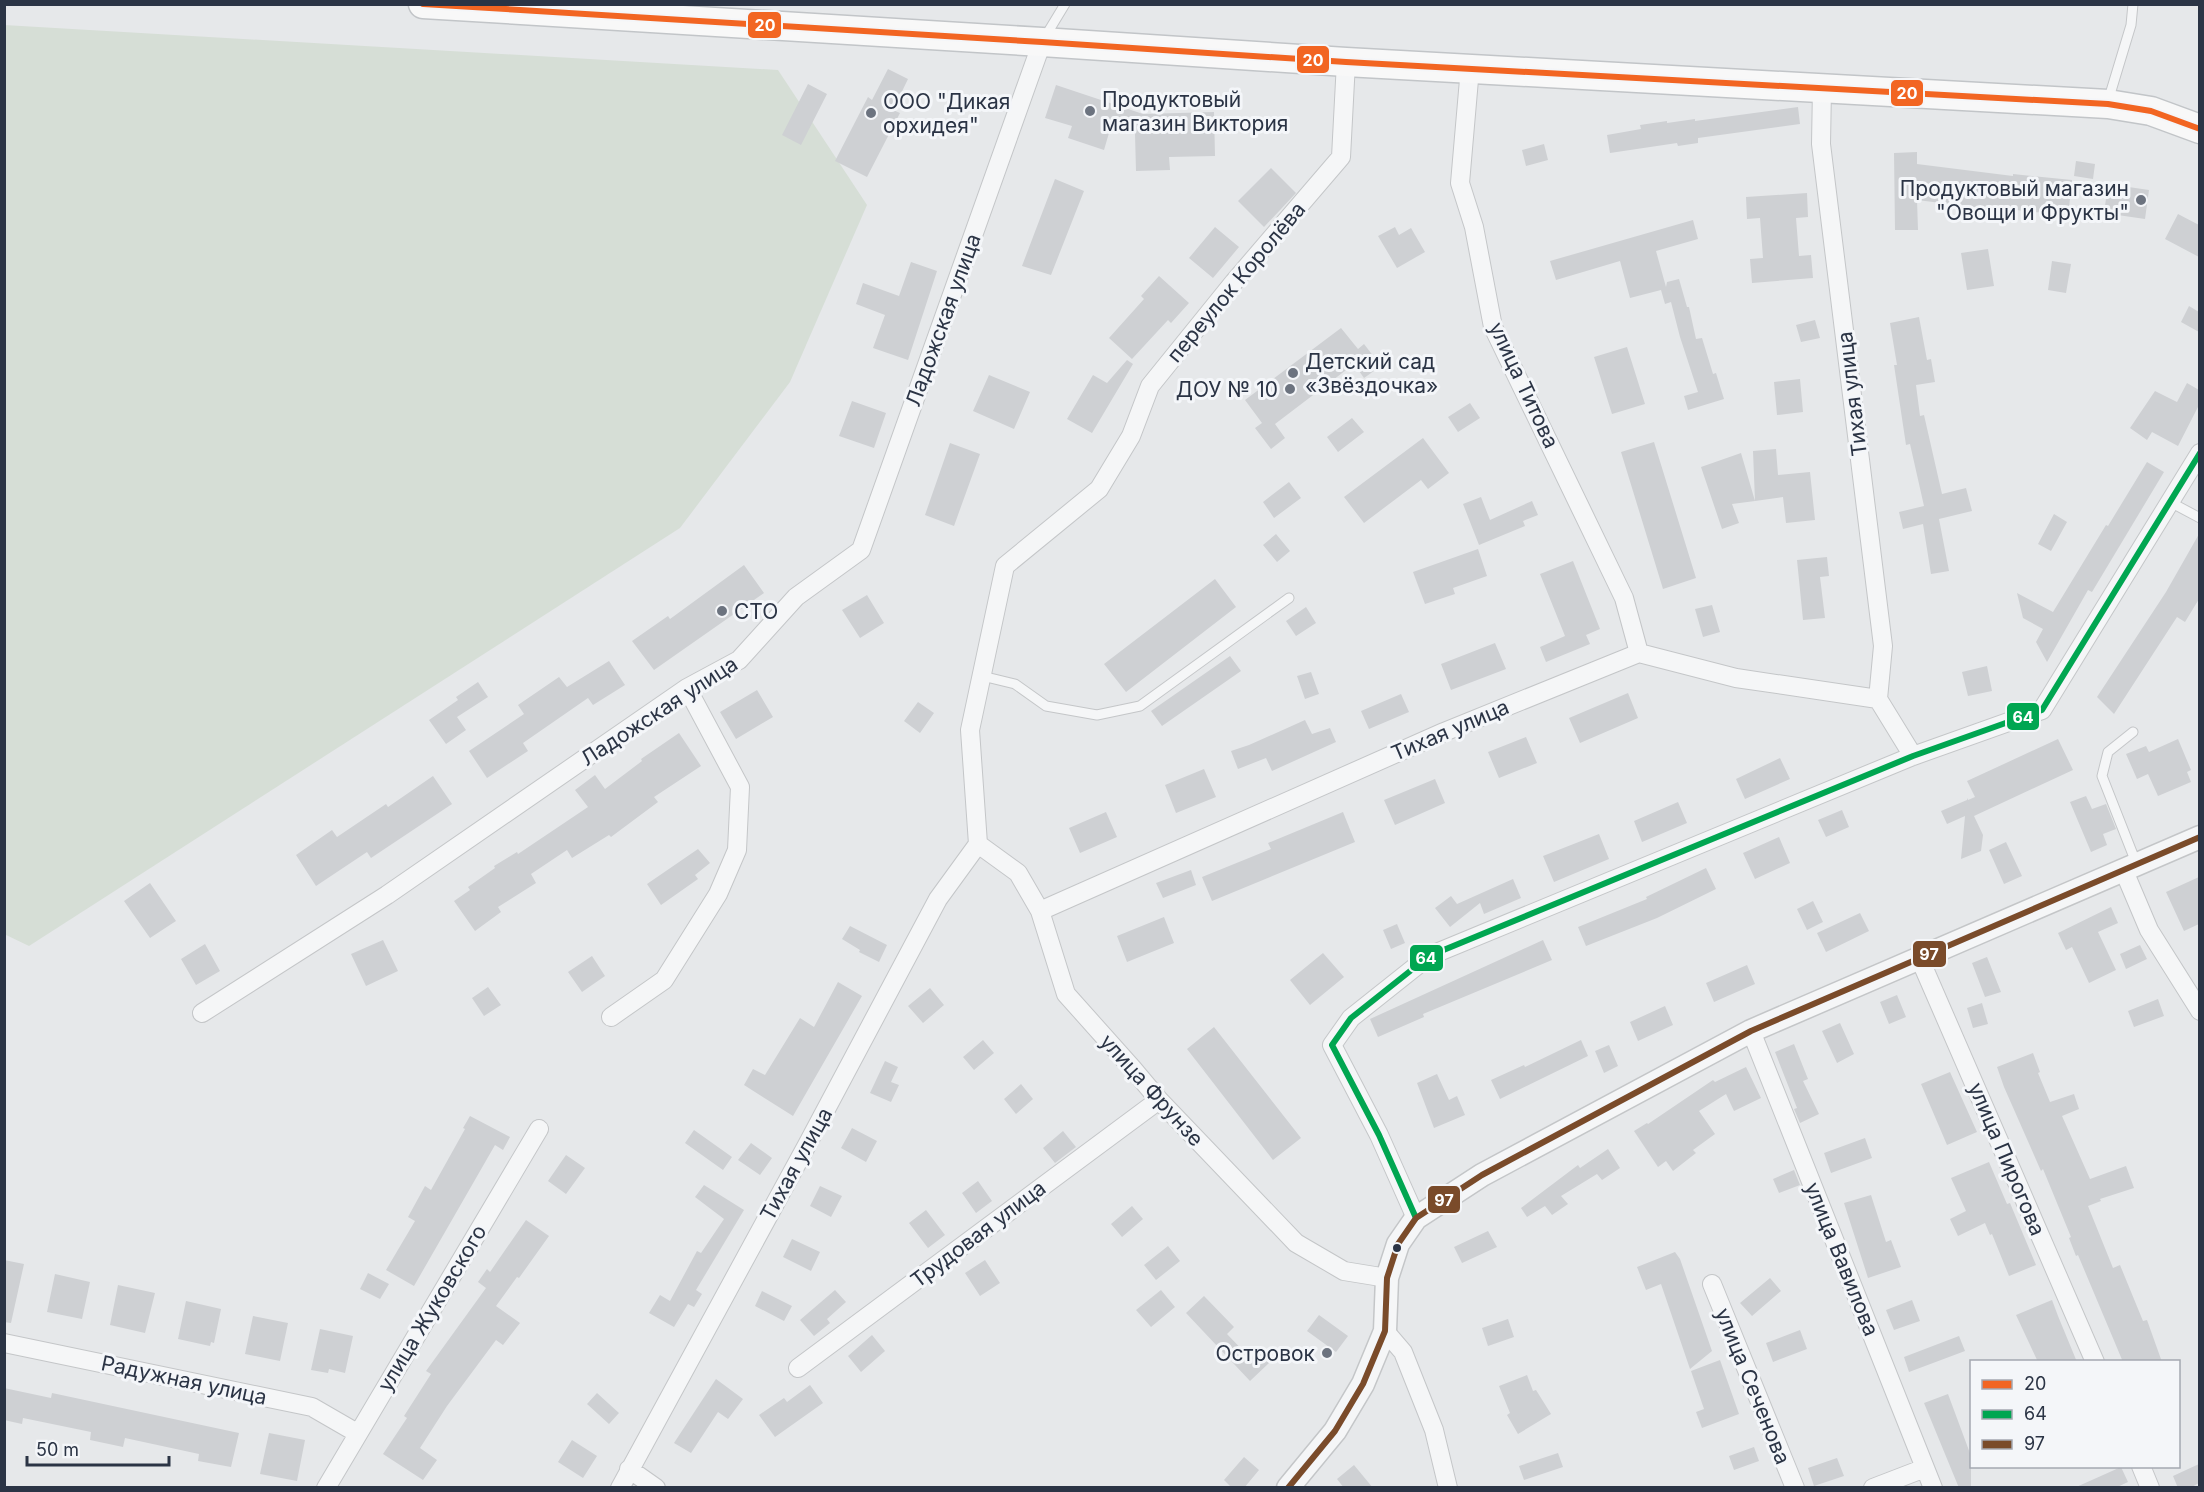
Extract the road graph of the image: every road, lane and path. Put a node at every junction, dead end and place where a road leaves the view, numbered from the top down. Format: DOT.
graph roads {
  1 [pos="423,4"];
  2 [pos="1065,4"];
  3 [pos="2133,4"];
  4 [pos="1042,42"];
  5 [pos="1346,62"];
  6 [pos="1470,68"];
  7 [pos="1822,88"];
  8 [pos="2108,104"];
  9 [pos="2199,129"];
  10 [pos="2199,453"];
  11 [pos="2170,502"];
  12 [pos="2199,518"];
  13 [pos="1289,598"];
  14 [pos="1639,653"];
  15 [pos="982,676"];
  16 [pos="687,688"];
  17 [pos="1878,699"];
  18 [pos="2133,732"];
  19 [pos="1913,756"];
  20 [pos="2199,837"];
  21 [pos="978,844"];
  22 [pos="2130,868"];
  23 [pos="1040,911"];
  24 [pos="1920,957"];
  25 [pos="2199,1011"];
  26 [pos="202,1013"];
  27 [pos="611,1017"];
  28 [pos="1751,1031"];
  29 [pos="1159,1100"];
  30 [pos="539,1129"];
  31 [pos="1416,1218"];
  32 [pos="1387,1278"];
  33 [pos="1712,1284"];
  34 [pos="1385,1331"];
  35 [pos="4,1343"];
  36 [pos="2094,1360"];
  37 [pos="798,1368"];
  38 [pos="357,1433"];
  39 [pos="1925,1468"];
  40 [pos="2141,1468"];
  41 [pos="629,1469"];
  42 [pos="326,1488"];
  43 [pos="620,1488"];
  44 [pos="656,1488"];
  45 [pos="1288,1488"];
  46 [pos="1448,1488"];
  47 [pos="1795,1488"];
  48 [pos="1873,1488"];
  49 [pos="1934,1488"];
  50 [pos="2150,1488"];
  1 -- 4 [label="main road"];
  2 -- 4 [label="lane"];
  3 -- 8 [label="lane"];
  4 -- 5 [label="main road"];
  4 -- 16 [label="street, Ладожская улица"];
  5 -- 6 [label="main road"];
  5 -- 15 [label="street, переулок Королёва"];
  6 -- 7 [label="main road"];
  6 -- 14 [label="street, улица Титова"];
  7 -- 8 [label="main road"];
  7 -- 17 [label="street, Тихая улица"];
  8 -- 9 [label="main road"];
  10 -- 11 [label="street"];
  11 -- 12 [label="lane"];
  11 -- 19 [label="street"];
  13 -- 15 [label="lane"];
  14 -- 17 [label="street"];
  14 -- 23 [label="street, Тихая улица"];
  15 -- 21 [label="street, переулок Королёва"];
  16 -- 26 [label="street, Ладожская улица"];
  16 -- 27 [label="street"];
  17 -- 19 [label="street"];
  18 -- 22 [label="lane"];
  19 -- 31 [label="street"];
  20 -- 22 [label="street"];
  21 -- 23 [label="street, улица Фрунзе"];
  21 -- 41 [label="street, Тихая улица"];
  22 -- 24 [label="street"];
  22 -- 25 [label="street"];
  23 -- 29 [label="street, улица Фрунзе"];
  24 -- 28 [label="street"];
  24 -- 36 [label="street, улица Пирогова"];
  28 -- 31 [label="street"];
  28 -- 39 [label="street, улица Вавилова"];
  29 -- 32 [label="street, улица Фрунзе"];
  29 -- 37 [label="street, Трудовая улица"];
  30 -- 38 [label="street, улица Жуковского"];
  31 -- 32 [label="street"];
  32 -- 34 [label="street"];
  33 -- 47 [label="street, улица Сеченова"];
  34 -- 45 [label="street"];
  34 -- 46 [label="street"];
  35 -- 38 [label="street, Радужная улица"];
  38 -- 42 [label="street, улица Жуковского"];
  39 -- 48 [label="street"];
  39 -- 49 [label="street, улица Вавилова"];
  40 -- 50 [label="street"];
  41 -- 43 [label="street, Тихая улица"];
  41 -- 44 [label="street"];
}
